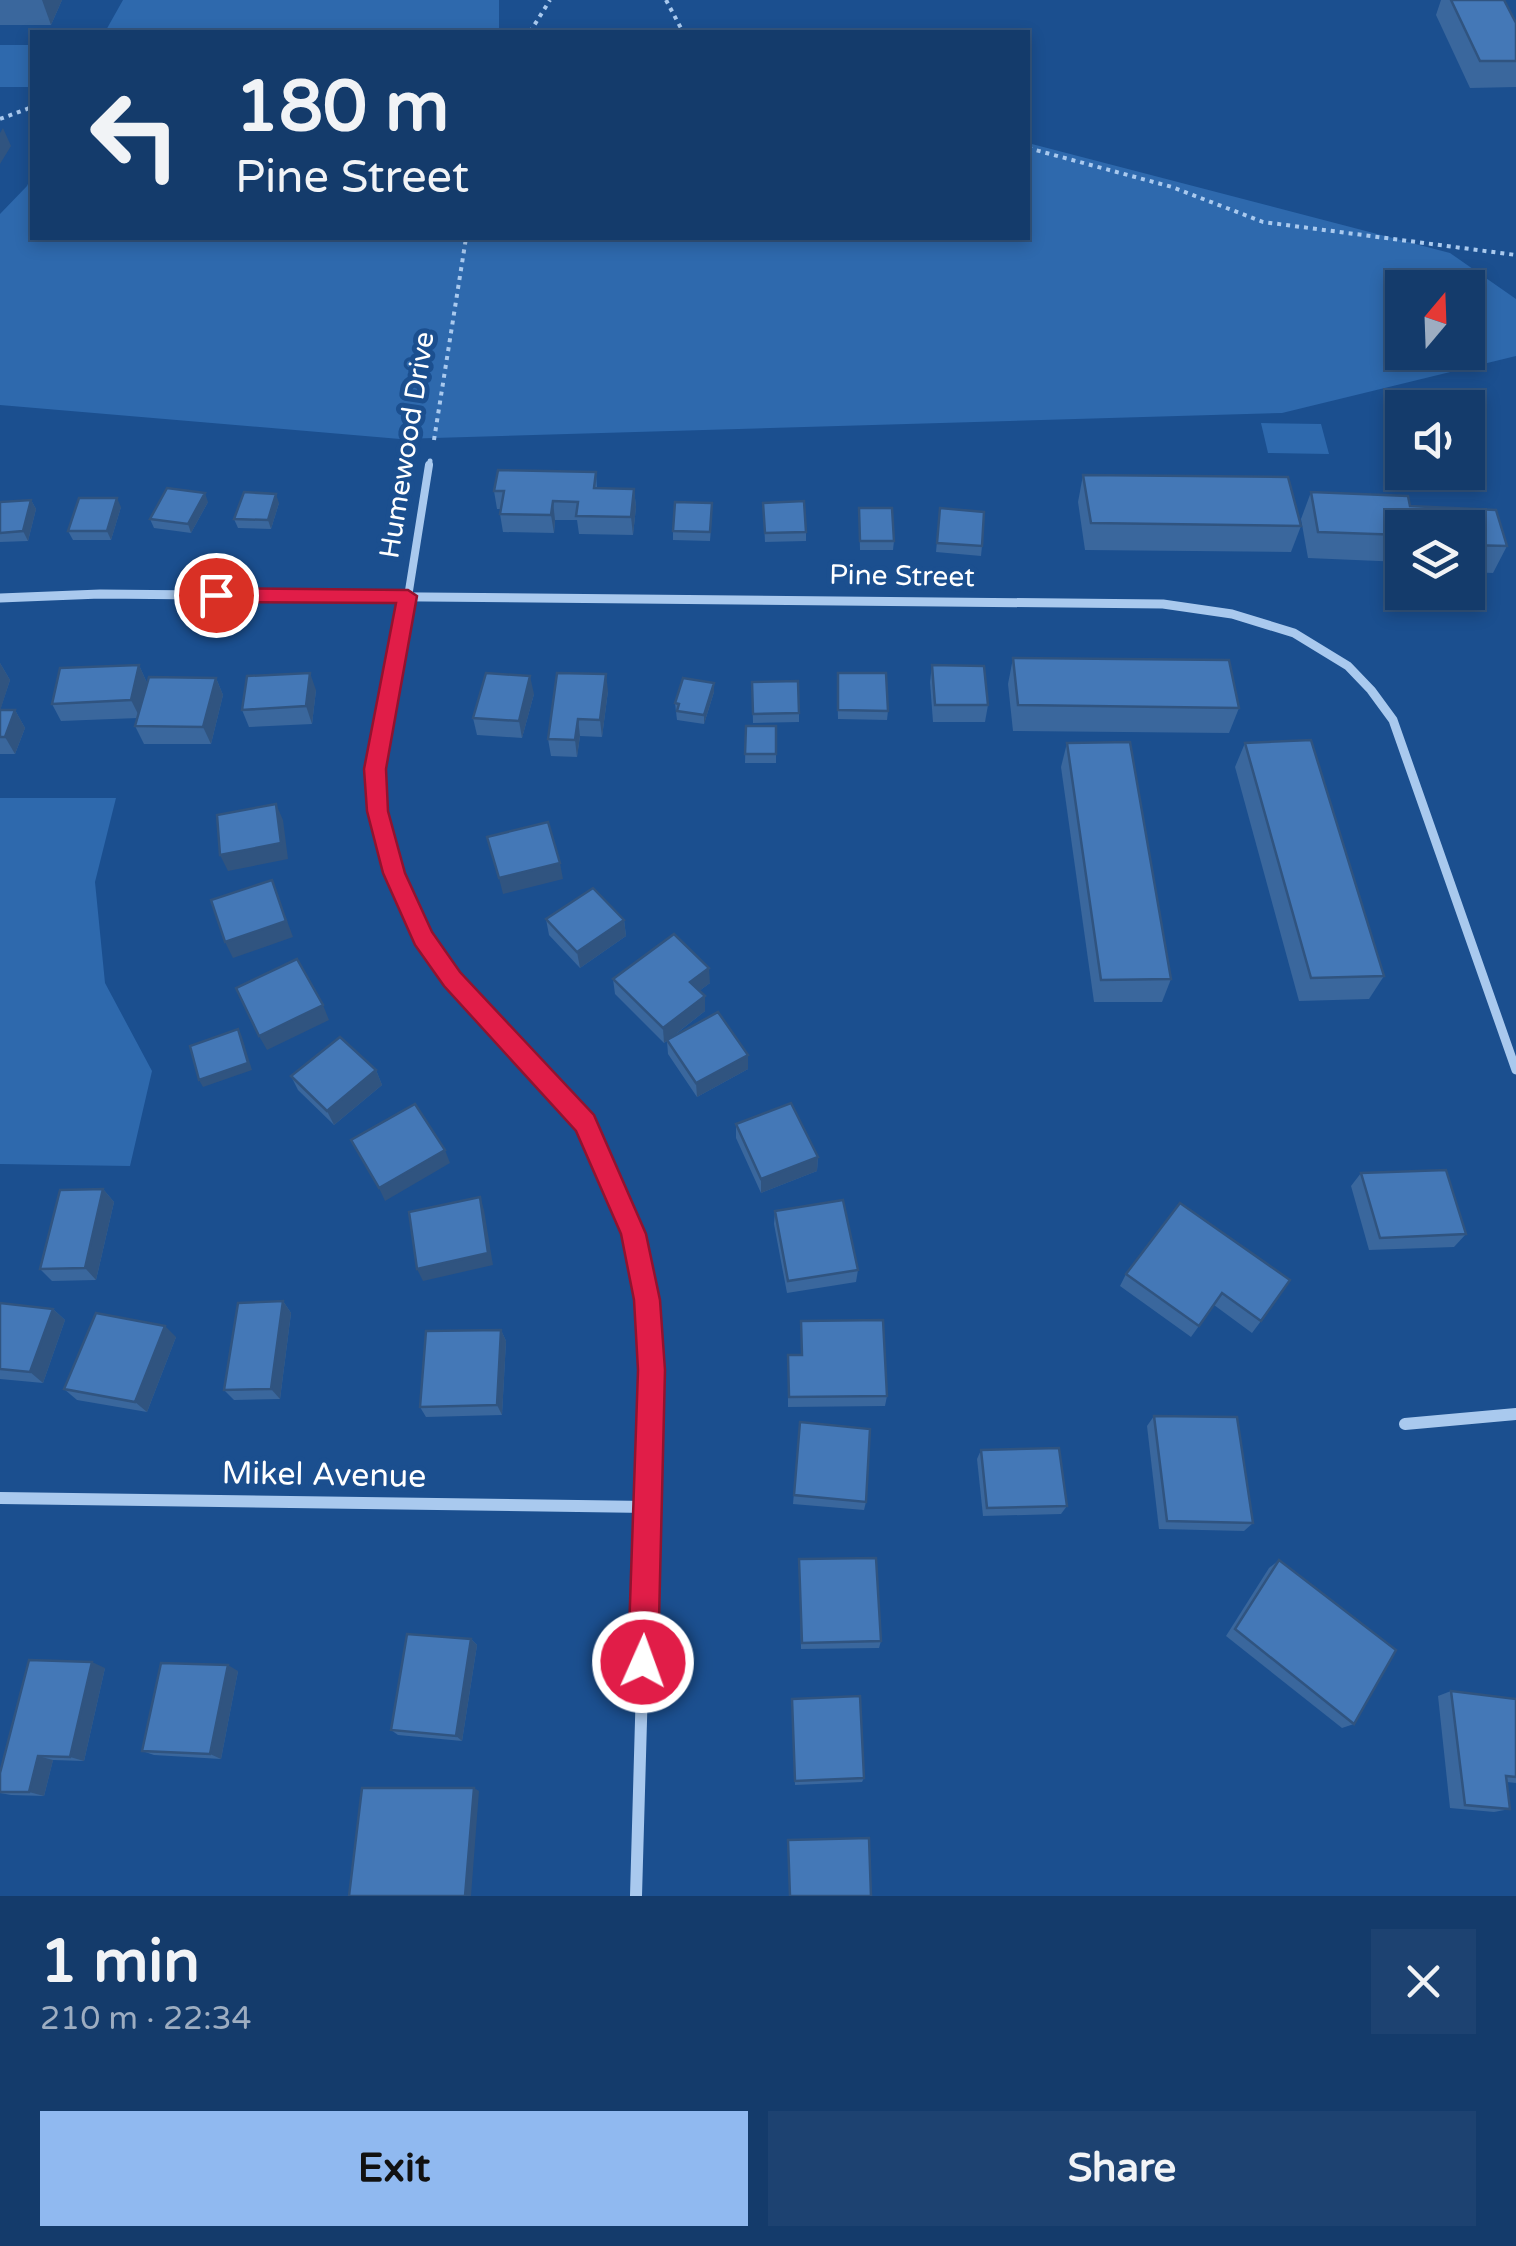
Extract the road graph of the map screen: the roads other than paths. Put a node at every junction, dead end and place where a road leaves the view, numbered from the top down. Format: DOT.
graph roads {
  1 [pos="430,461"];
  2 [pos="408,596"];
  3 [pos="0,598"];
  4 [pos="1516,1070"];
  5 [pos="1516,1414"];
  6 [pos="1405,1424"];
  7 [pos="0,1498"];
  8 [pos="648,1507"];
  9 [pos="636,1896"];
  1 -- 2 [label="lane, Humewood Drive"];
  2 -- 3 [label="street, Pine Street"];
  2 -- 4 [label="street, Pine Street"];
  2 -- 8 [label="street, Humewood Drive"];
  5 -- 6 [label="street"];
  7 -- 8 [label="street, Mikel Avenue"];
  8 -- 9 [label="street, Humewood Drive"];
}
